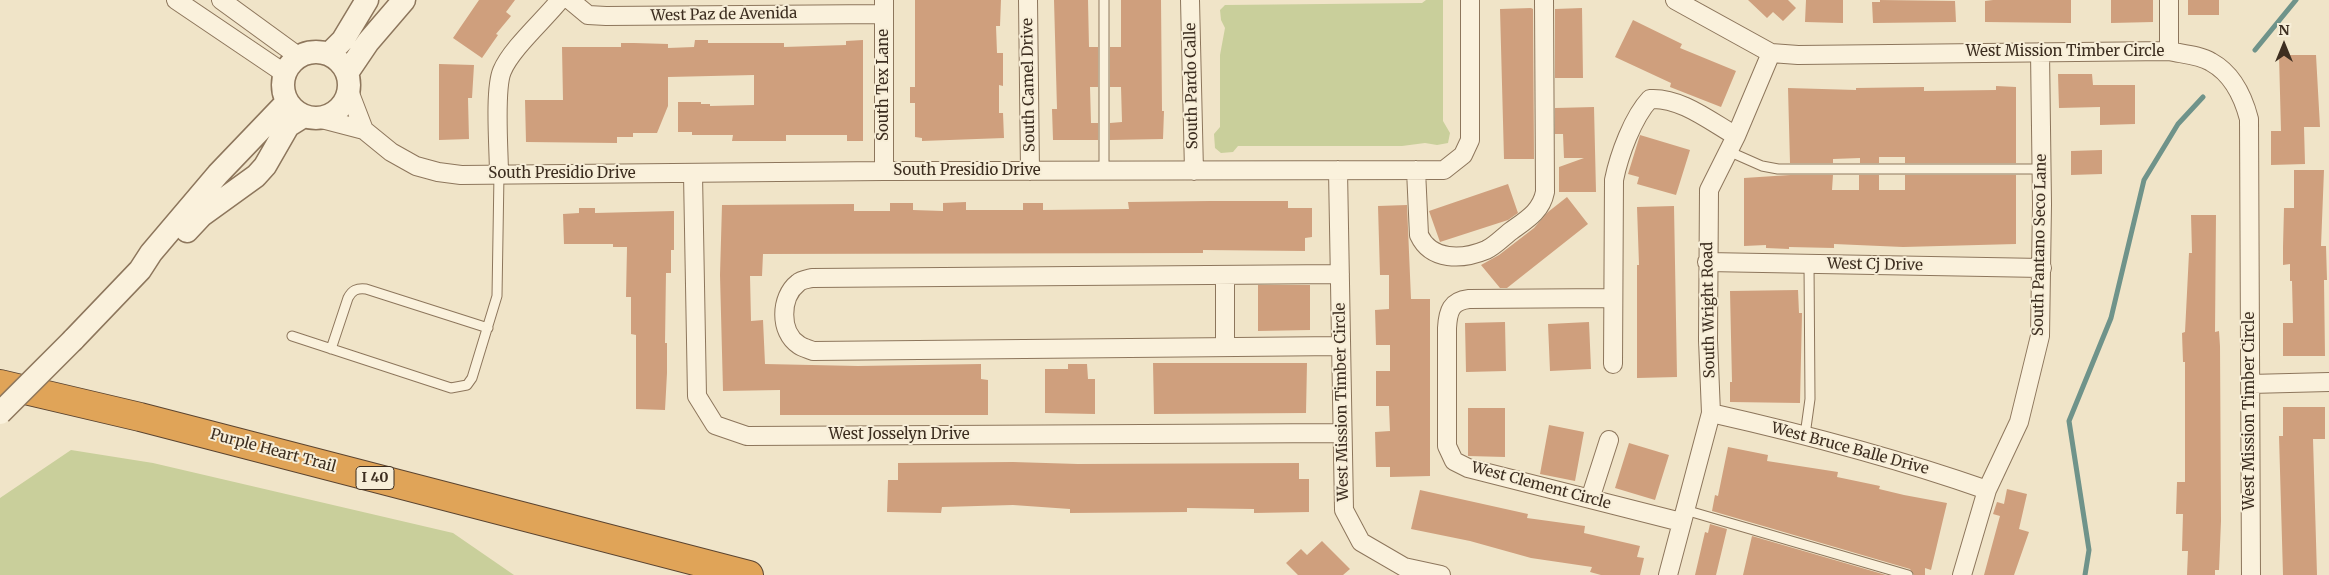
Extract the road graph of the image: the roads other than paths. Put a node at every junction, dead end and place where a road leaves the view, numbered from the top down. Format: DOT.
graph roads {
  1 [pos="176,0"];
  2 [pos="221,0"];
  3 [pos="368,0"];
  4 [pos="404,0"];
  5 [pos="560,0"];
  6 [pos="570,0"];
  7 [pos="1028,0"];
  8 [pos="1104,0"];
  9 [pos="1190,0"];
  10 [pos="1470,0"];
  11 [pos="1544,0"];
  12 [pos="1674,0"];
  13 [pos="2169,0"];
  14 [pos="884,7"];
  15 [pos="2169,51"];
  16 [pos="2040,52"];
  17 [pos="330,53"];
  18 [pos="1771,53"];
  19 [pos="291,65"];
  20 [pos="348,82"];
  21 [pos="303,112"];
  22 [pos="364,130"];
  23 [pos="1732,144"];
  24 [pos="2042,169"];
  25 [pos="1338,170"];
  26 [pos="1416,170"];
  27 [pos="884,171"];
  28 [pos="1030,171"];
  29 [pos="1104,171"];
  30 [pos="1194,171"];
  31 [pos="499,174"];
  32 [pos="693,174"];
  33 [pos="1708,262"];
  34 [pos="1809,264"];
  35 [pos="2042,268"];
  36 [pos="1340,274"];
  37 [pos="1225,275"];
  38 [pos="1613,298"];
  39 [pos="488,328"];
  40 [pos="292,336"];
  41 [pos="1340,346"];
  42 [pos="1225,347"];
  43 [pos="331,349"];
  44 [pos="1613,364"];
  45 [pos="2329,382"];
  46 [pos="0,384"];
  47 [pos="2250,384"];
  48 [pos="0,413"];
  49 [pos="1711,413"];
  50 [pos="1342,433"];
  51 [pos="1805,434"];
  52 [pos="1609,440"];
  53 [pos="1987,490"];
  54 [pos="1590,499"];
  55 [pos="1683,516"];
  56 [pos="749,575"];
  57 [pos="1441,575"];
  58 [pos="1668,575"];
  59 [pos="1908,575"];
  60 [pos="1962,575"];
  61 [pos="2251,575"];
  1 -- 19 [label="street"];
  2 -- 19 [label="street"];
  3 -- 17 [label="street"];
  4 -- 20 [label="street"];
  5 -- 31 [label="street"];
  6 -- 14 [label="street, West Paz de Avenida"];
  7 -- 28 [label="street, South Camel Drive"];
  8 -- 29 [label="lane"];
  9 -- 30 [label="street, South Pardo Calle"];
  10 -- 26 [label="street, South Presidio Drive"];
  11 -- 26 [label="street"];
  12 -- 18 [label="street, West Mission Timber Circle"];
  13 -- 15 [label="street"];
  14 -- 27 [label="street, South Tex Lane"];
  15 -- 16 [label="street, West Mission Timber Circle"];
  15 -- 47 [label="street, West Mission Timber Circle"];
  16 -- 18 [label="street, West Mission Timber Circle"];
  16 -- 24 [label="street, South Pantano Seco Lane"];
  17 -- 19 [label="street"];
  17 -- 20 [label="street"];
  18 -- 23 [label="street, South Wright Road"];
  19 -- 21 [label="street"];
  20 -- 21 [label="street"];
  20 -- 22 [label="street, South Presidio Drive"];
  21 -- 22 [label="street"];
  21 -- 48 [label="street, bridge"];
  22 -- 31 [label="street, South Presidio Drive"];
  23 -- 24 [label="lane"];
  23 -- 33 [label="street, South Wright Road"];
  23 -- 38 [label="street"];
  24 -- 35 [label="street, South Pantano Seco Lane"];
  25 -- 26 [label="street, South Presidio Drive"];
  25 -- 30 [label="street, South Presidio Drive"];
  25 -- 36 [label="street, West Mission Timber Circle"];
  27 -- 28 [label="street, South Presidio Drive"];
  27 -- 32 [label="street, South Presidio Drive"];
  28 -- 29 [label="street, South Presidio Drive"];
  29 -- 30 [label="street, South Presidio Drive"];
  31 -- 32 [label="street, South Presidio Drive"];
  31 -- 39 [label="lane"];
  32 -- 50 [label="street, West Josselyn Drive"];
  33 -- 34 [label="street, West Cj Drive"];
  33 -- 49 [label="street, South Wright Road"];
  34 -- 35 [label="street, West Cj Drive"];
  34 -- 51 [label="lane"];
  35 -- 53 [label="street, South Pantano Seco Lane"];
  36 -- 37 [label="street"];
  36 -- 41 [label="street, West Mission Timber Circle"];
  37 -- 42 [label="street"];
  37 -- 42 [label="street"];
  38 -- 44 [label="street"];
  38 -- 54 [label="street, West Clement Circle"];
  39 -- 43 [label="lane"];
  39 -- 43 [label="lane"];
  40 -- 43 [label="lane"];
  41 -- 42 [label="street"];
  41 -- 50 [label="street, West Mission Timber Circle"];
  45 -- 47 [label="street"];
  46 -- 56 [label="highway, Purple Heart Trail / I 40"];
  47 -- 61 [label="street, West Mission Timber Circle"];
  49 -- 51 [label="street, West Bruce Balle Drive"];
  49 -- 55 [label="street, South Wright Road"];
  50 -- 57 [label="street, West Mission Timber Circle"];
  51 -- 53 [label="street, West Bruce Balle Drive"];
  52 -- 54 [label="street"];
  53 -- 60 [label="street, South Pantano Seco Lane"];
  54 -- 55 [label="street, West Clement Circle"];
  55 -- 58 [label="street, South Wright Road"];
  55 -- 59 [label="lane"];
}
